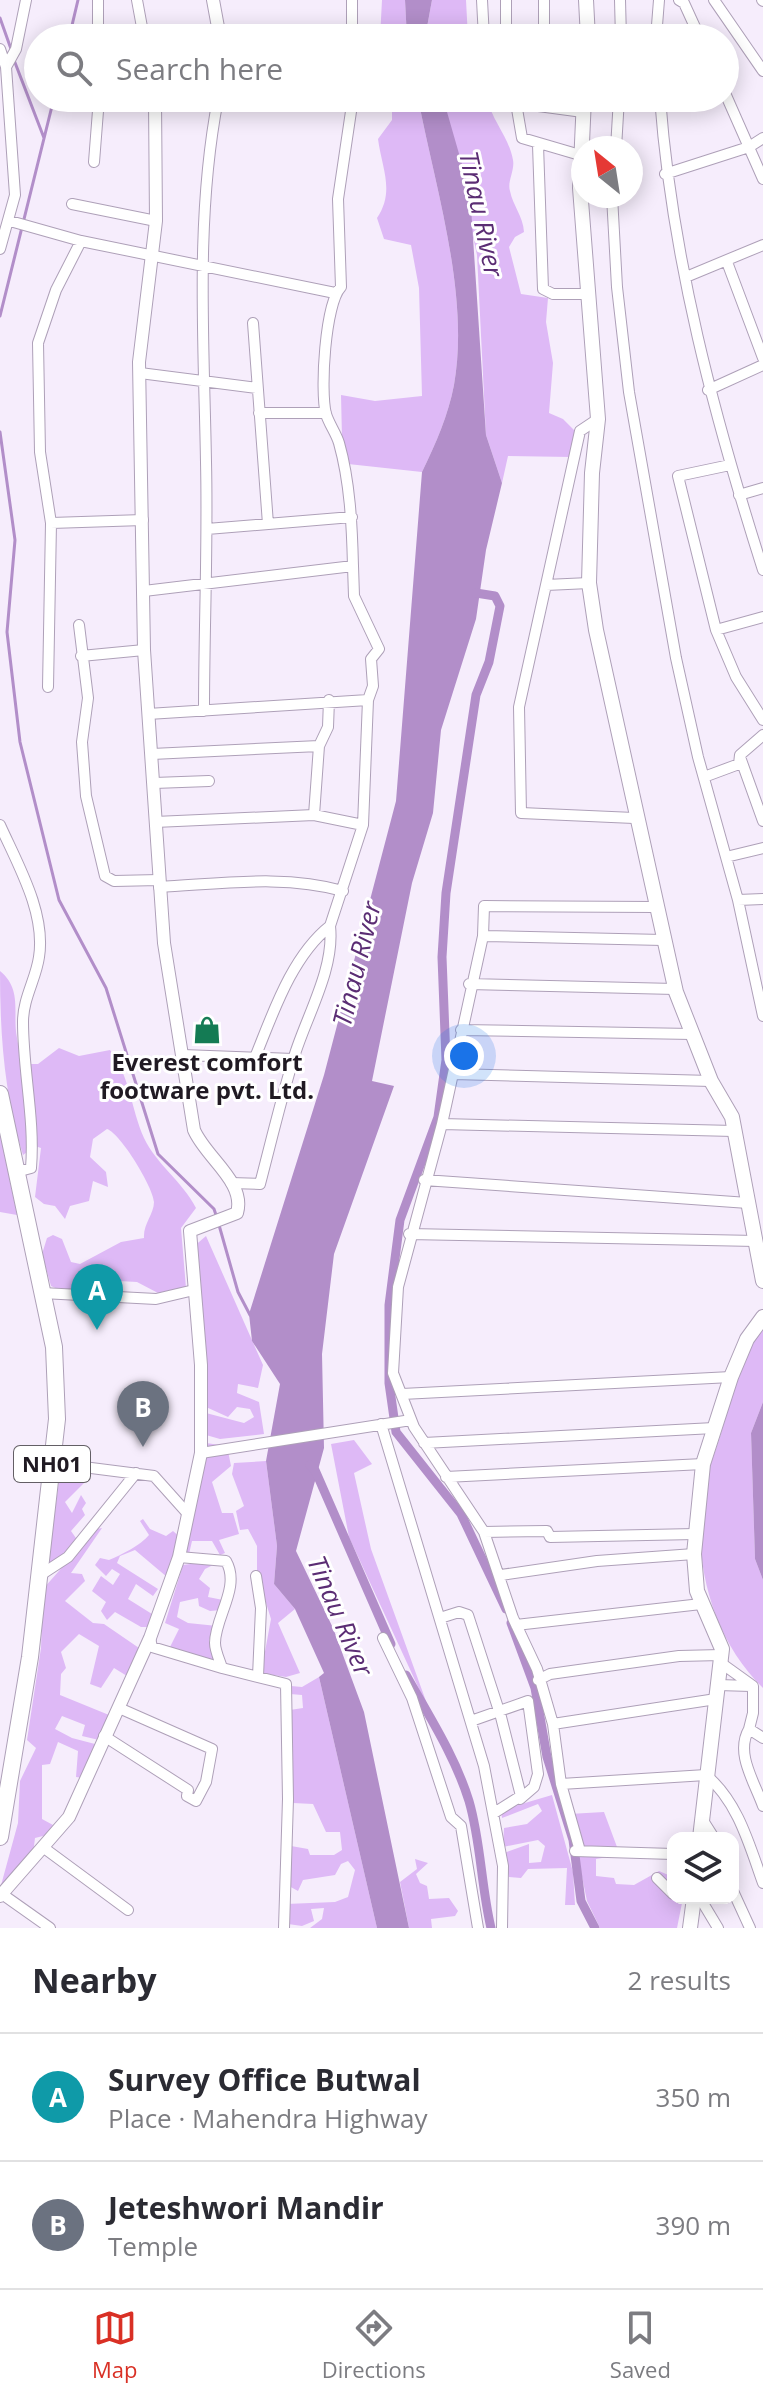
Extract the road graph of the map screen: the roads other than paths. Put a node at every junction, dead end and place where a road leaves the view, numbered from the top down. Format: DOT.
graph roads {
  1 [pos="26,0"];
  2 [pos="98,0"];
  3 [pos="137,0"];
  4 [pos="213,0"];
  5 [pos="352,0"];
  6 [pos="482,0"];
  7 [pos="506,0"];
  8 [pos="544,0"];
  9 [pos="586,0"];
  10 [pos="620,0"];
  11 [pos="659,0"];
  12 [pos="679,0"];
  13 [pos="714,0"];
  14 [pos="98,24"];
  15 [pos="141,24"];
  16 [pos="218,24"];
  17 [pos="352,24"];
  18 [pos="483,24"];
  19 [pos="506,24"];
  20 [pos="544,24"];
  21 [pos="587,24"];
  22 [pos="621,24"];
  23 [pos="657,24"];
  24 [pos="694,24"];
  25 [pos="731,24"];
  26 [pos="739,36"];
  27 [pos="0,49"];
  28 [pos="6,67"];
  29 [pos="763,71"];
  30 [pos="98,112"];
  31 [pos="155,112"];
  32 [pos="215,112"];
  33 [pos="351,112"];
  34 [pos="514,112"];
  35 [pos="583,112"];
  36 [pos="618,112"];
  37 [pos="661,112"];
  38 [pos="733,112"];
  39 [pos="582,136"];
  40 [pos="617,136"];
  41 [pos="763,138"];
  42 [pos="538,145"];
  43 [pos="749,147"];
  44 [pos="6,152"];
  45 [pos="571,153"];
  46 [pos="94,162"];
  47 [pos="665,174"];
  48 [pos="763,179"];
  49 [pos="72,204"];
  50 [pos="582,208"];
  51 [pos="613,208"];
  52 [pos="156,221"];
  53 [pos="14,223"];
  54 [pos="81,241"];
  55 [pos="763,245"];
  56 [pos="0,249"];
  57 [pos="151,258"];
  58 [pos="727,262"];
  59 [pos="203,266"];
  60 [pos="686,277"];
  61 [pos="335,293"];
  62 [pos="586,294"];
  63 [pos="253,323"];
  64 [pos="763,358"];
  65 [pos="763,365"];
  66 [pos="140,373"];
  67 [pos="204,382"];
  68 [pos="257,388"];
  69 [pos="708,390"];
  70 [pos="259,413"];
  71 [pos="326,413"];
  72 [pos="598,419"];
  73 [pos="730,465"];
  74 [pos="763,488"];
  75 [pos="739,495"];
  76 [pos="352,517"];
  77 [pos="143,520"];
  78 [pos="51,523"];
  79 [pos="268,524"];
  80 [pos="207,529"];
  81 [pos="353,566"];
  82 [pos="763,570"];
  83 [pos="206,583"];
  84 [pos="589,583"];
  85 [pos="546,585"];
  86 [pos="144,591"];
  87 [pos="763,617"];
  88 [pos="79,625"];
  89 [pos="716,630"];
  90 [pos="144,650"];
  91 [pos="81,656"];
  92 [pos="48,687"];
  93 [pos="329,700"];
  94 [pos="368,700"];
  95 [pos="204,711"];
  96 [pos="148,714"];
  97 [pos="763,720"];
  98 [pos="763,735"];
  99 [pos="319,746"];
  100 [pos="152,754"];
  101 [pos="740,755"];
  102 [pos="704,777"];
  103 [pos="209,781"];
  104 [pos="154,783"];
  105 [pos="314,815"];
  106 [pos="634,818"];
  107 [pos="763,821"];
  108 [pos="155,822"];
  109 [pos="0,825"];
  110 [pos="363,825"];
  111 [pos="763,848"];
  112 [pos="726,857"];
  113 [pos="159,883"];
  114 [pos="343,891"];
  115 [pos="763,899"];
  116 [pos="738,900"];
  117 [pos="655,907"];
  118 [pos="330,926"];
  119 [pos="483,936"];
  120 [pos="663,940"];
  121 [pos="469,984"];
  122 [pos="675,989"];
  123 [pos="763,1013"];
  124 [pos="461,1030"];
  125 [pos="692,1034"];
  126 [pos="183,1055"];
  127 [pos="256,1055"];
  128 [pos="293,1059"];
  129 [pos="453,1074"];
  130 [pos="711,1081"];
  131 [pos="0,1094"];
  132 [pos="442,1124"];
  133 [pos="734,1131"];
  134 [pos="16,1172"];
  135 [pos="424,1180"];
  136 [pos="231,1183"];
  137 [pos="748,1203"];
  138 [pos="409,1234"];
  139 [pos="756,1241"];
  140 [pos="763,1281"];
  141 [pos="194,1290"];
  142 [pos="42,1293"];
  143 [pos="763,1317"];
  144 [pos="731,1377"];
  145 [pos="402,1394"];
  146 [pos="411,1420"];
  147 [pos="381,1424"];
  148 [pos="714,1428"];
  149 [pos="424,1443"];
  150 [pos="201,1453"];
  151 [pos="52,1463"];
  152 [pos="703,1464"];
  153 [pos="136,1473"];
  154 [pos="446,1477"];
  155 [pos="188,1514"];
  156 [pos="484,1532"];
  157 [pos="695,1534"];
  158 [pos="694,1554"];
  159 [pos="179,1557"];
  160 [pos="501,1575"];
  161 [pos="39,1576"];
  162 [pos="256,1576"];
  163 [pos="701,1604"];
  164 [pos="440,1618"];
  165 [pos="516,1625"];
  166 [pos="150,1638"];
  167 [pos="383,1638"];
  168 [pos="721,1659"];
  169 [pos="222,1668"];
  170 [pos="258,1676"];
  171 [pos="538,1680"];
  172 [pos="753,1686"];
  173 [pos="717,1692"];
  174 [pos="119,1708"];
  175 [pos="499,1711"];
  176 [pos="471,1721"];
  177 [pos="553,1724"];
  178 [pos="749,1729"];
  179 [pos="104,1736"];
  180 [pos="763,1738"];
  181 [pos="706,1775"];
  182 [pos="561,1784"];
  183 [pos="520,1799"];
  184 [pos="763,1806"];
  185 [pos="494,1813"];
  186 [pos="702,1818"];
  187 [pos="701,1832"];
  188 [pos="710,1832"];
  189 [pos="0,1837"];
  190 [pos="44,1848"];
  191 [pos="667,1854"];
  192 [pos="657,1878"];
  193 [pos="763,1883"];
  194 [pos="667,1888"];
  195 [pos="1,1895"];
  196 [pos="696,1904"];
  197 [pos="698,1904"];
  198 [pos="739,1904"];
  199 [pos="128,1910"];
  200 [pos="283,1927"];
  201 [pos="476,1927"];
  202 [pos="50,1928"];
  203 [pos="501,1928"];
  204 [pos="690,1928"];
  205 [pos="718,1928"];
  206 [pos="750,1928"];
  1 -- 28 [label="street"];
  2 -- 14 [label="street"];
  3 -- 15 [label="street"];
  4 -- 16 [label="street"];
  5 -- 17 [label="street"];
  6 -- 18 [label="street"];
  7 -- 19 [label="street"];
  8 -- 20 [label="street"];
  9 -- 21 [label="main road"];
  10 -- 22 [label="street"];
  11 -- 23 [label="street"];
  12 -- 24 [label="street"];
  13 -- 25 [label="street"];
  26 -- 29 [label="street"];
  27 -- 28 [label="street"];
  28 -- 44 [label="street"];
  30 -- 46 [label="street"];
  31 -- 52 [label="street"];
  32 -- 59 [label="street"];
  33 -- 61 [label="street"];
  34 -- 42 [label="street"];
  35 -- 39 [label="main road"];
  36 -- 40 [label="street"];
  37 -- 47 [label="street"];
  38 -- 43 [label="street"];
  41 -- 43 [label="street"];
  42 -- 45 [label="street"];
  42 -- 62 [label="street"];
  43 -- 47 [label="street"];
  43 -- 48 [label="street"];
  44 -- 53 [label="street"];
  47 -- 60 [label="street"];
  49 -- 52 [label="street"];
  50 -- 62 [label="main road"];
  51 -- 102 [label="street"];
  52 -- 57 [label="street"];
  53 -- 54 [label="street"];
  53 -- 56 [label="street"];
  54 -- 57 [label="street"];
  54 -- 78 [label="street"];
  55 -- 58 [label="street"];
  57 -- 59 [label="street"];
  57 -- 66 [label="street"];
  58 -- 60 [label="street"];
  58 -- 64 [label="street"];
  59 -- 61 [label="street"];
  59 -- 67 [label="street"];
  60 -- 69 [label="street"];
  61 -- 71 [label="street"];
  62 -- 72 [label="main road"];
  63 -- 68 [label="street"];
  65 -- 69 [label="street"];
  66 -- 67 [label="street"];
  66 -- 77 [label="street"];
  67 -- 68 [label="street"];
  67 -- 80 [label="street"];
  68 -- 70 [label="street"];
  69 -- 73 [label="street"];
  70 -- 71 [label="street"];
  70 -- 79 [label="street"];
  71 -- 76 [label="street"];
  72 -- 84 [label="main road"];
  72 -- 85 [label="street"];
  73 -- 75 [label="street"];
  73 -- 89 [label="street"];
  74 -- 75 [label="street"];
  75 -- 82 [label="street"];
  76 -- 79 [label="street"];
  76 -- 81 [label="street"];
  77 -- 78 [label="street"];
  77 -- 86 [label="street"];
  78 -- 92 [label="street"];
  79 -- 80 [label="street"];
  80 -- 83 [label="street"];
  81 -- 83 [label="street"];
  81 -- 94 [label="street"];
  83 -- 86 [label="street"];
  83 -- 95 [label="street"];
  84 -- 85 [label="street"];
  84 -- 106 [label="main road"];
  85 -- 106 [label="street"];
  86 -- 90 [label="street"];
  87 -- 89 [label="street"];
  88 -- 91 [label="street"];
  89 -- 97 [label="street"];
  90 -- 91 [label="street"];
  90 -- 96 [label="street"];
  91 -- 113 [label="street"];
  93 -- 94 [label="street"];
  93 -- 95 [label="street"];
  93 -- 99 [label="street"];
  94 -- 110 [label="street"];
  95 -- 96 [label="street"];
  96 -- 100 [label="street"];
  98 -- 101 [label="street"];
  99 -- 100 [label="street"];
  99 -- 105 [label="street"];
  100 -- 104 [label="street"];
  101 -- 102 [label="street"];
  101 -- 107 [label="street"];
  102 -- 112 [label="street"];
  103 -- 104 [label="street"];
  104 -- 108 [label="street"];
  105 -- 108 [label="street"];
  105 -- 110 [label="street"];
  106 -- 117 [label="main road"];
  108 -- 113 [label="street"];
  109 -- 134 [label="street"];
  110 -- 114 [label="street"];
  111 -- 112 [label="street"];
  112 -- 116 [label="street"];
  113 -- 114 [label="street"];
  113 -- 126 [label="street"];
  114 -- 118 [label="street"];
  115 -- 116 [label="street"];
  116 -- 123 [label="street"];
  117 -- 119 [label="street"];
  117 -- 120 [label="main road"];
  118 -- 127 [label="street"];
  118 -- 128 [label="street"];
  119 -- 120 [label="street"];
  119 -- 121 [label="street"];
  120 -- 122 [label="main road"];
  121 -- 122 [label="street"];
  121 -- 124 [label="street"];
  122 -- 125 [label="main road"];
  124 -- 125 [label="street"];
  124 -- 129 [label="street"];
  125 -- 130 [label="main road"];
  126 -- 127 [label="street"];
  126 -- 136 [label="street"];
  127 -- 128 [label="street"];
  128 -- 136 [label="street"];
  129 -- 130 [label="street"];
  129 -- 132 [label="street"];
  130 -- 133 [label="main road"];
  131 -- 134 [label="highway, NH01"];
  132 -- 133 [label="street"];
  132 -- 135 [label="street"];
  133 -- 137 [label="main road"];
  134 -- 142 [label="highway, NH01"];
  135 -- 137 [label="street"];
  135 -- 138 [label="street"];
  136 -- 141 [label="street"];
  137 -- 139 [label="main road"];
  138 -- 139 [label="street"];
  138 -- 145 [label="street"];
  139 -- 140 [label="main road"];
  141 -- 142 [label="street"];
  141 -- 150 [label="street"];
  142 -- 151 [label="highway, NH01"];
  143 -- 144 [label="main road"];
  144 -- 145 [label="street"];
  144 -- 148 [label="main road"];
  145 -- 146 [label="street"];
  146 -- 147 [label="street"];
  146 -- 149 [label="street"];
  147 -- 150 [label="street"];
  147 -- 164 [label="street"];
  148 -- 149 [label="street"];
  148 -- 152 [label="main road"];
  149 -- 154 [label="street"];
  150 -- 155 [label="street"];
  151 -- 153 [label="street"];
  151 -- 161 [label="highway, NH01"];
  152 -- 154 [label="street"];
  152 -- 157 [label="main road"];
  153 -- 155 [label="street"];
  153 -- 161 [label="street"];
  154 -- 156 [label="street"];
  155 -- 159 [label="street"];
  156 -- 157 [label="street"];
  156 -- 160 [label="street"];
  157 -- 158 [label="main road"];
  158 -- 160 [label="street"];
  158 -- 163 [label="main road"];
  159 -- 166 [label="street"];
  159 -- 169 [label="street"];
  160 -- 165 [label="street"];
  161 -- 189 [label="highway, NH01"];
  162 -- 170 [label="street"];
  163 -- 165 [label="street"];
  163 -- 168 [label="main road"];
  164 -- 175 [label="street"];
  164 -- 176 [label="street"];
  165 -- 171 [label="street"];
  166 -- 169 [label="street"];
  166 -- 174 [label="street"];
  167 -- 201 [label="street"];
  168 -- 171 [label="street"];
  168 -- 172 [label="street"];
  168 -- 173 [label="main road"];
  169 -- 170 [label="street"];
  170 -- 200 [label="street"];
  171 -- 177 [label="street"];
  172 -- 173 [label="street"];
  172 -- 178 [label="street"];
  173 -- 177 [label="street"];
  173 -- 181 [label="main road"];
  174 -- 179 [label="street"];
  174 -- 179 [label="street"];
  175 -- 176 [label="street"];
  175 -- 183 [label="street"];
  175 -- 183 [label="street"];
  176 -- 185 [label="street"];
  177 -- 182 [label="street"];
  178 -- 180 [label="street"];
  178 -- 184 [label="street"];
  179 -- 190 [label="street"];
  181 -- 182 [label="street"];
  181 -- 186 [label="main road"];
  181 -- 193 [label="street"];
  182 -- 191 [label="street"];
  183 -- 185 [label="street"];
  185 -- 203 [label="street"];
  186 -- 187 [label="main road"];
  186 -- 188 [label="street"];
  190 -- 195 [label="street"];
  190 -- 199 [label="street"];
  192 -- 194 [label="street"];
  195 -- 202 [label="street"];
  196 -- 204 [label="main road"];
  197 -- 205 [label="street"];
  198 -- 206 [label="street"];
}
